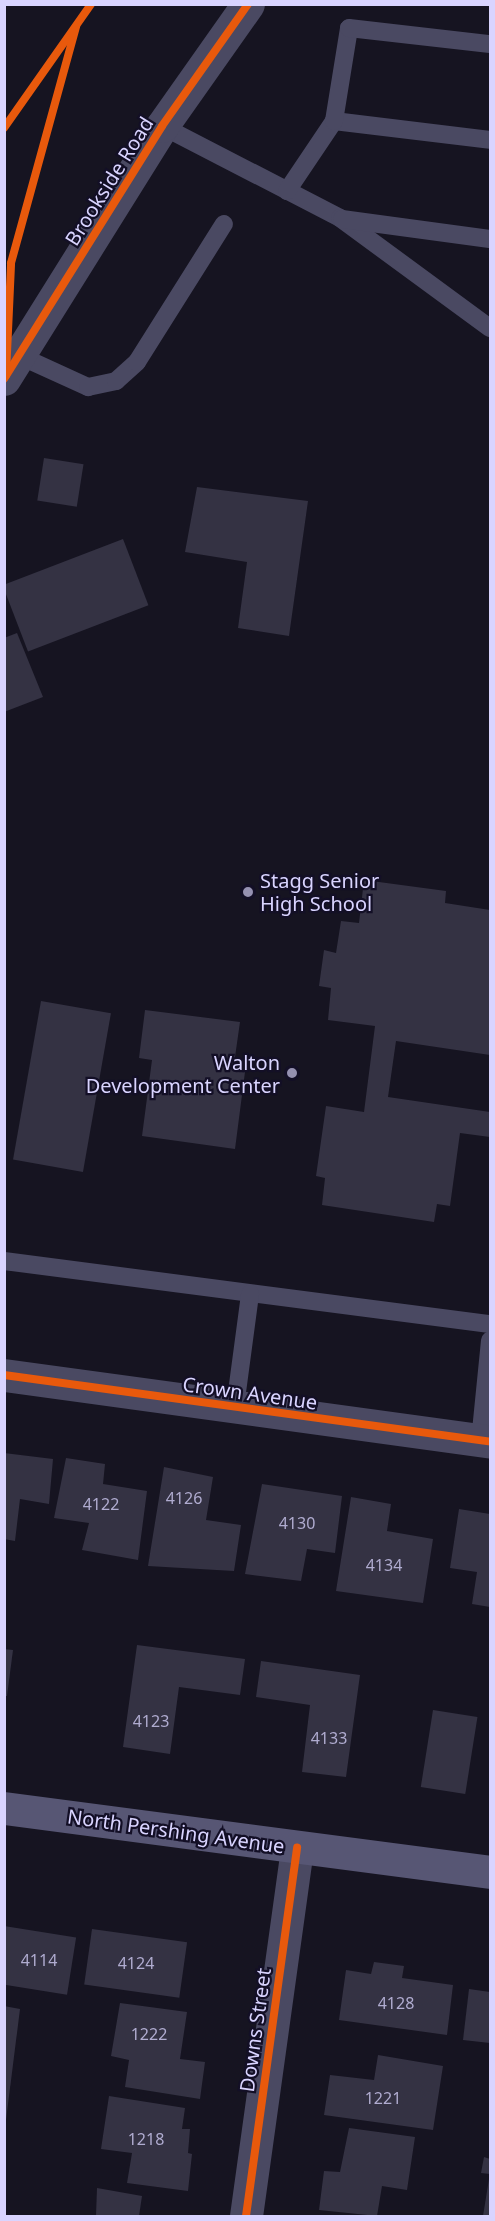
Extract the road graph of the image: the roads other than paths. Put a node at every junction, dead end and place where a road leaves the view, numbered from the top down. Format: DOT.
graph roads {
  1 [pos="248,4"];
  2 [pos="490,44"];
  3 [pos="334,121"];
  4 [pos="162,126"];
  5 [pos="490,140"];
  6 [pos="286,191"];
  7 [pos="340,218"];
  8 [pos="224,224"];
  9 [pos="490,239"];
  10 [pos="490,327"];
  11 [pos="12,368"];
  12 [pos="4,1261"];
  13 [pos="250,1294"];
  14 [pos="490,1324"];
  15 [pos="490,1340"];
  16 [pos="4,1375"];
  17 [pos="236,1407"];
  18 [pos="485,1442"];
  19 [pos="4,1808"];
  20 [pos="297,1848"];
  21 [pos="490,1872"];
  22 [pos="246,2217"];
  1 -- 4 [label="street, Brookside Road"];
  2 -- 3 [label="lane"];
  3 -- 5 [label="lane"];
  3 -- 6 [label="lane"];
  4 -- 6 [label="lane"];
  4 -- 11 [label="street, Brookside Road"];
  6 -- 7 [label="lane"];
  7 -- 9 [label="lane"];
  7 -- 10 [label="lane"];
  8 -- 11 [label="lane"];
  12 -- 13 [label="lane"];
  13 -- 14 [label="lane"];
  13 -- 17 [label="lane"];
  15 -- 18 [label="lane"];
  16 -- 17 [label="street, Crown Avenue"];
  17 -- 18 [label="street, Crown Avenue"];
  19 -- 20 [label="main road, North Pershing Avenue"];
  20 -- 21 [label="main road, North Pershing Avenue"];
  20 -- 22 [label="street, Downs Street"];
}
